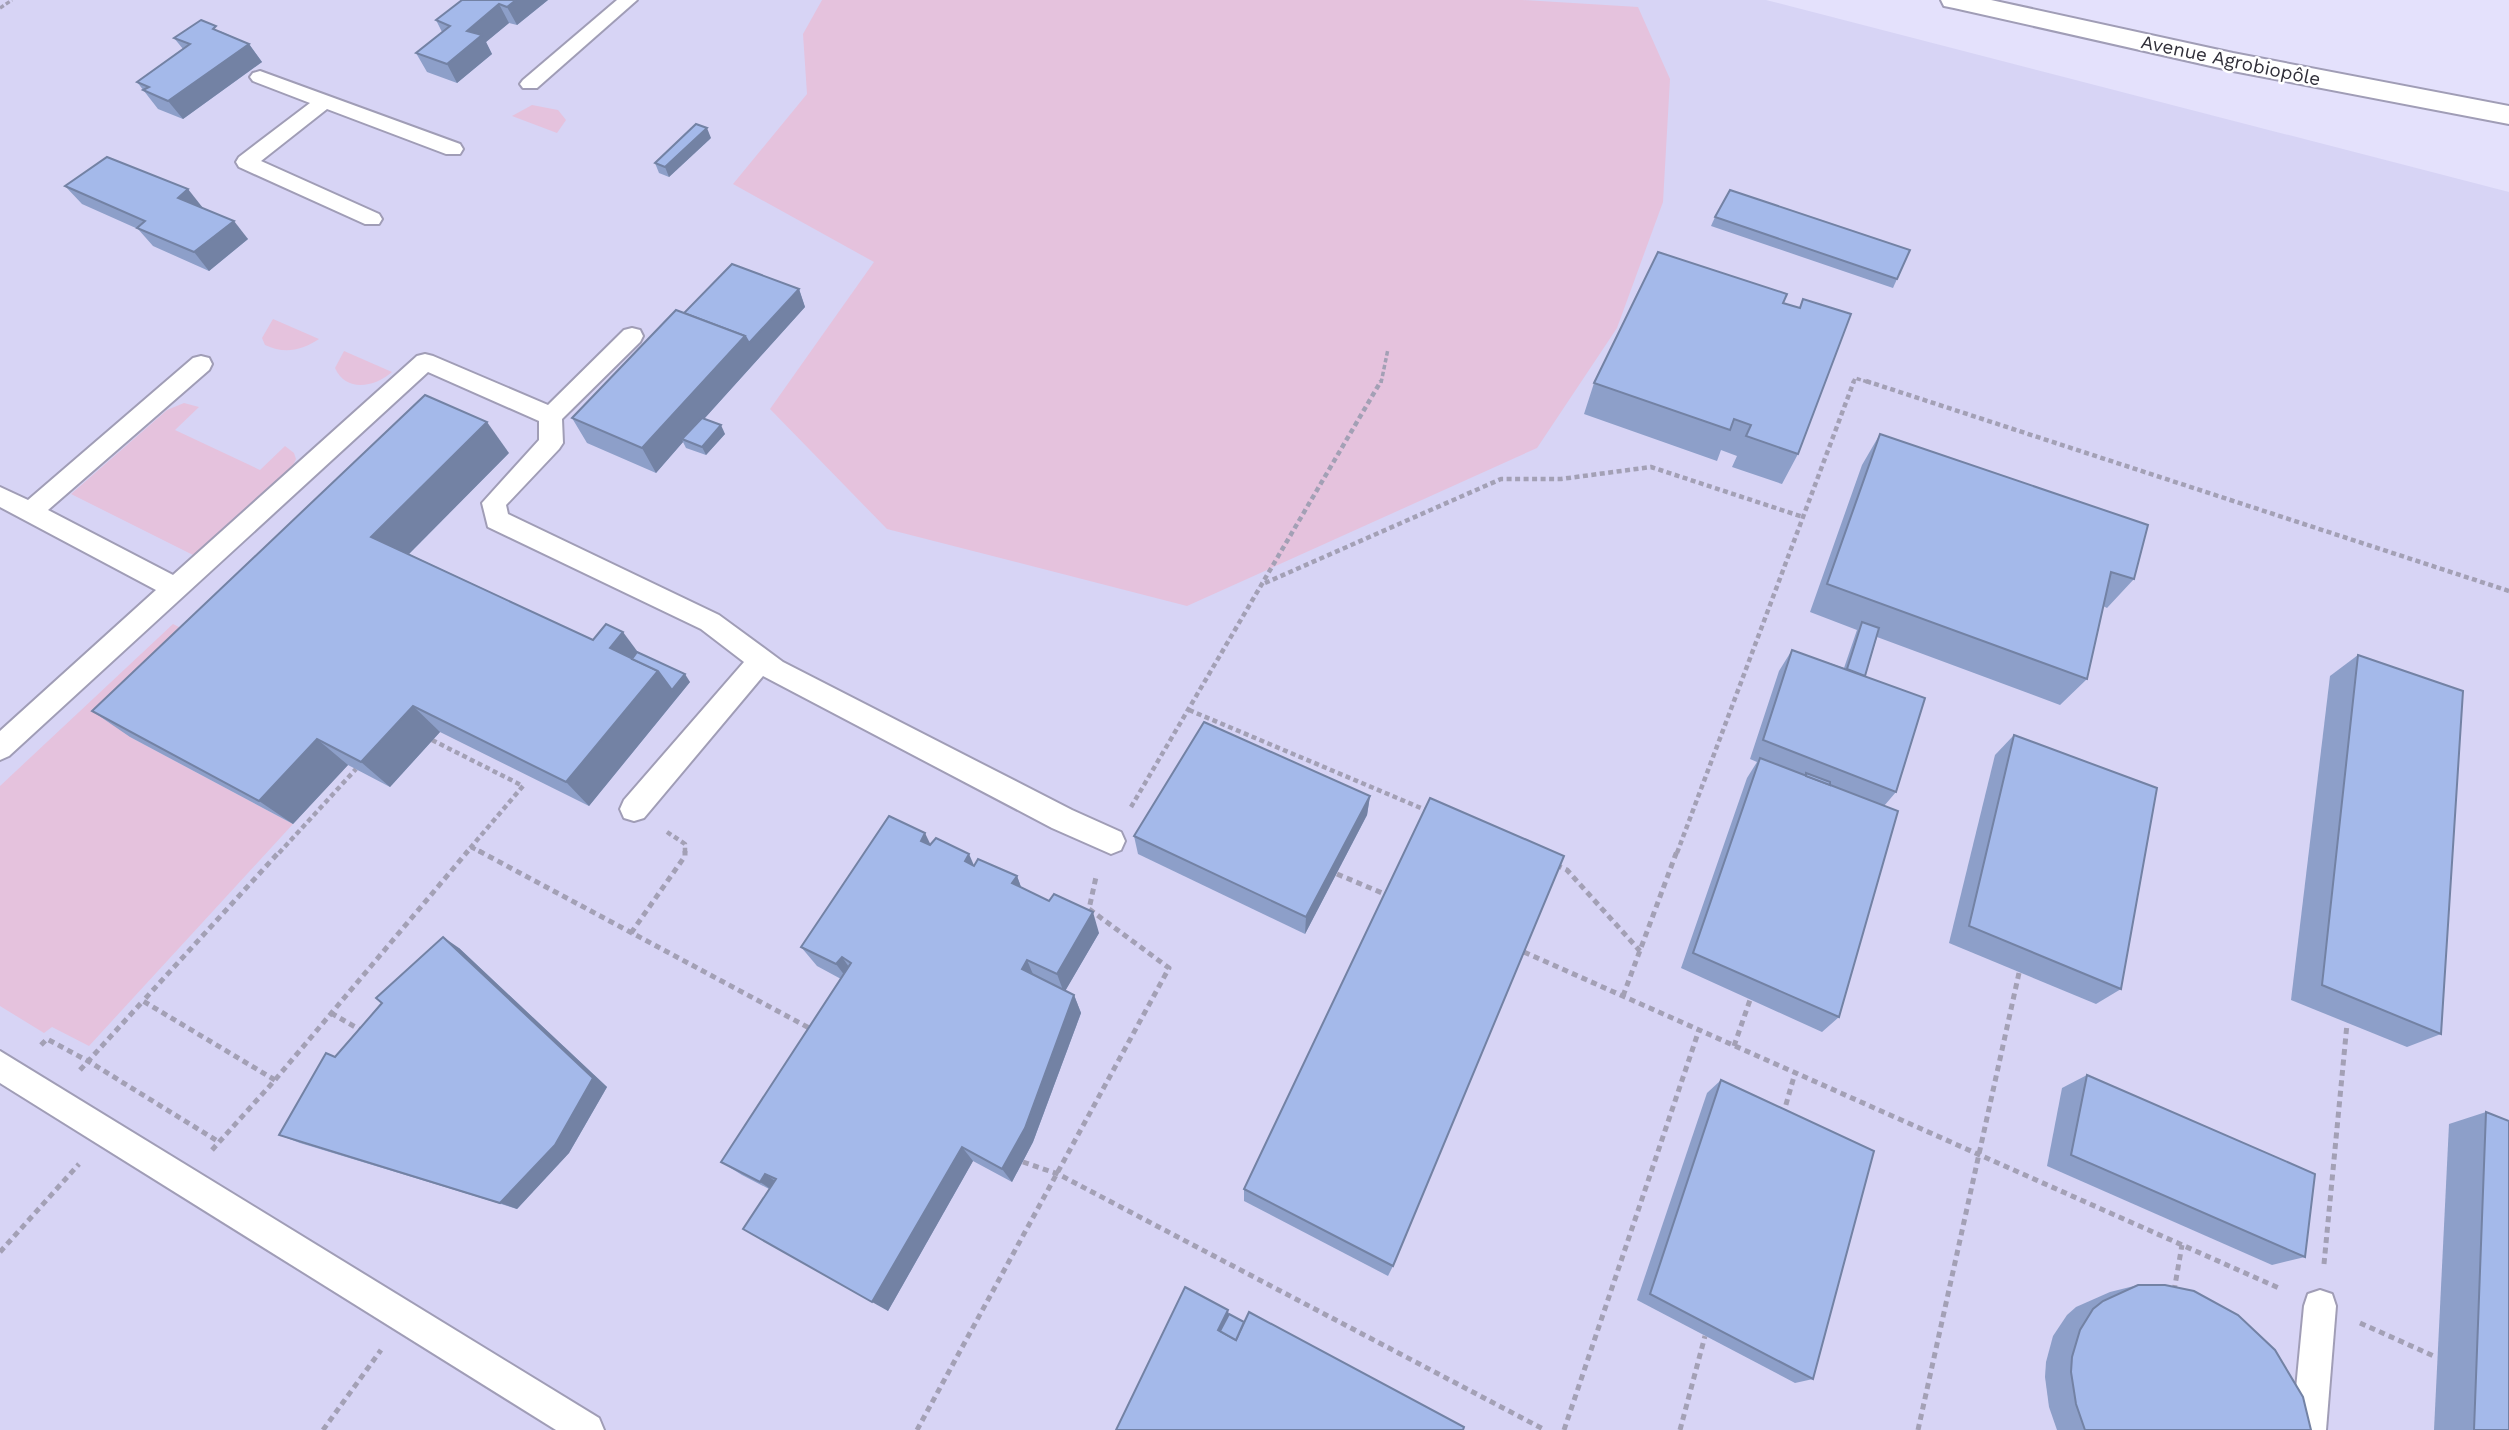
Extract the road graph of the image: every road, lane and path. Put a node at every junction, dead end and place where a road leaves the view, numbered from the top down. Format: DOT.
graph roads {
  1 [pos="12,0"];
  2 [pos="628,0"];
  3 [pos="1954,0"];
  4 [pos="0,8"];
  5 [pos="260,77"];
  6 [pos="530,84"];
  7 [pos="325,101"];
  8 [pos="2509,115"];
  9 [pos="453,149"];
  10 [pos="372,219"];
  11 [pos="632,336"];
  12 [pos="1388,349"];
  13 [pos="201,365"];
  14 [pos="551,416"];
  15 [pos="0,496"];
  16 [pos="31,511"];
  17 [pos="1803,517"];
  18 [pos="1265,583"];
  19 [pos="175,588"];
  20 [pos="2509,591"];
  21 [pos="761,660"];
  22 [pos="1189,710"];
  23 [pos="432,740"];
  24 [pos="0,748"];
  25 [pos="356,769"];
  26 [pos="634,810"];
  27 [pos="1441,817"];
  28 [pos="1111,841"];
  29 [pos="471,847"];
  30 [pos="1555,865"];
  31 [pos="1337,874"];
  32 [pos="1387,895"];
  33 [pos="631,933"];
  34 [pos="1640,951"];
  35 [pos="1524,952"];
  36 [pos="2019,973"];
  37 [pos="1623,996"];
  38 [pos="1750,1000"];
  39 [pos="143,1001"];
  40 [pos="331,1013"];
  41 [pos="2347,1024"];
  42 [pos="1699,1030"];
  43 [pos="365,1033"];
  44 [pos="818,1033"];
  45 [pos="30,1040"];
  46 [pos="1734,1046"];
  47 [pos="88,1061"];
  48 [pos="0,1066"];
  49 [pos="1795,1072"];
  50 [pos="275,1080"];
  51 [pos="54,1098"];
  52 [pos="1780,1126"];
  53 [pos="108,1132"];
  54 [pos="219,1142"];
  55 [pos="1980,1155"];
  56 [pos="1023,1162"];
  57 [pos="1058,1174"];
  58 [pos="185,1179"];
  59 [pos="2182,1245"];
  60 [pos="0,1252"];
  61 [pos="2174,1296"];
  62 [pos="2320,1306"];
  63 [pos="404,1318"];
  64 [pos="1705,1336"];
  65 [pos="2436,1357"];
  66 [pos="323,1430"];
  67 [pos="587,1430"];
  68 [pos="917,1430"];
  69 [pos="1545,1430"];
  70 [pos="1564,1430"];
  71 [pos="1680,1430"];
  72 [pos="1918,1430"];
  73 [pos="2309,1430"];
  1 -- 4 [label="path"];
  2 -- 6 [label="lane"];
  3 -- 8 [label="street, Avenue Agrobiopôle"];
  5 -- 7 [label="lane"];
  7 -- 9 [label="lane"];
  7 -- 10 [label="lane"];
  11 -- 14 [label="lane"];
  12 -- 18 [label="path"];
  13 -- 16 [label="lane"];
  14 -- 19 [label="lane"];
  14 -- 21 [label="lane"];
  15 -- 16 [label="lane"];
  16 -- 19 [label="lane"];
  17 -- 18 [label="path"];
  17 -- 20 [label="path"];
  17 -- 34 [label="path"];
  18 -- 22 [label="path"];
  19 -- 24 [label="lane"];
  21 -- 26 [label="lane"];
  21 -- 28 [label="lane"];
  22 -- 27 [label="path"];
  22 -- 28 [label="path"];
  23 -- 29 [label="path"];
  25 -- 39 [label="path"];
  26 -- 33 [label="path"];
  28 -- 57 [label="path"];
  29 -- 33 [label="path"];
  29 -- 40 [label="path"];
  30 -- 34 [label="path"];
  31 -- 32 [label="path"];
  33 -- 44 [label="path"];
  34 -- 37 [label="path"];
  35 -- 37 [label="path"];
  36 -- 55 [label="path"];
  37 -- 42 [label="path"];
  38 -- 46 [label="path"];
  39 -- 47 [label="path"];
  39 -- 50 [label="path"];
  40 -- 43 [label="path"];
  40 -- 50 [label="path"];
  41 -- 62 [label="path"];
  42 -- 46 [label="path"];
  42 -- 70 [label="path"];
  45 -- 47 [label="path"];
  46 -- 49 [label="path"];
  47 -- 51 [label="path"];
  47 -- 54 [label="path"];
  48 -- 51 [label="lane"];
  49 -- 52 [label="path"];
  49 -- 55 [label="path"];
  50 -- 54 [label="path"];
  51 -- 53 [label="lane"];
  53 -- 58 [label="lane"];
  53 -- 60 [label="path"];
  54 -- 58 [label="path"];
  55 -- 59 [label="path"];
  55 -- 72 [label="path"];
  56 -- 57 [label="path"];
  57 -- 68 [label="path"];
  57 -- 69 [label="path"];
  58 -- 63 [label="lane"];
  59 -- 61 [label="path"];
  59 -- 62 [label="path"];
  62 -- 65 [label="path"];
  62 -- 73 [label="lane"];
  63 -- 66 [label="path"];
  63 -- 67 [label="lane"];
  64 -- 71 [label="path"];
}
